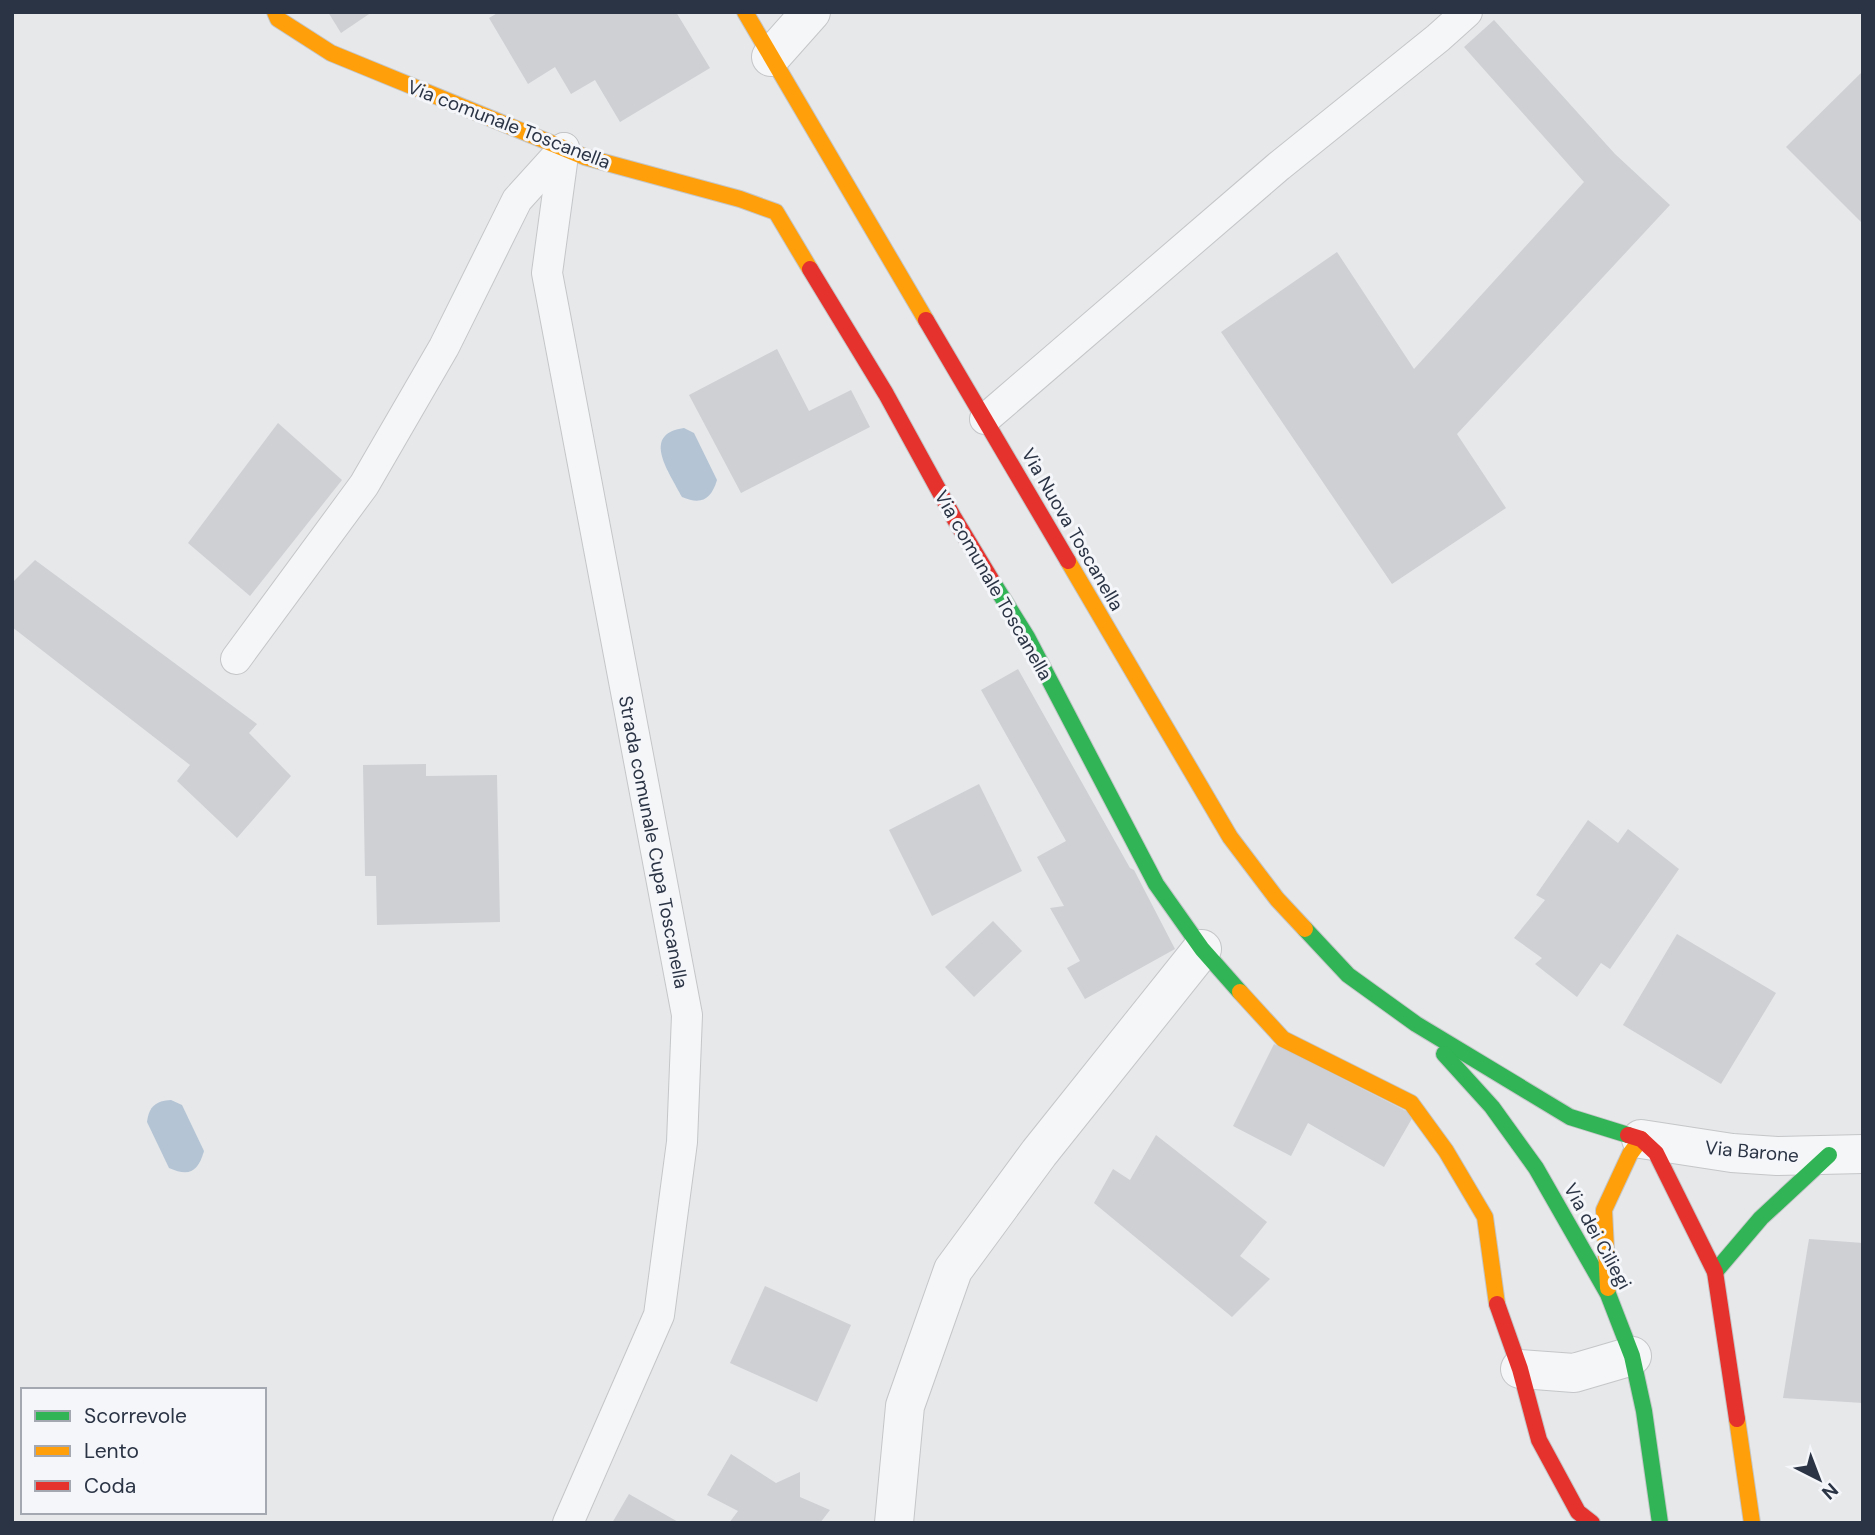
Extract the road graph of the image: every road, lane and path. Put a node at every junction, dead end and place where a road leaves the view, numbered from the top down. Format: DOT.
graph roads {
  1 [pos="275,12"];
  2 [pos="745,12"];
  3 [pos="811,12"];
  4 [pos="1467,12"];
  5 [pos="771,57"];
  6 [pos="564,148"];
  7 [pos="985,419"];
  8 [pos="236,659"];
  9 [pos="1202,949"];
  10 [pos="1416,1024"];
  11 [pos="1492,1107"];
  12 [pos="1641,1139"];
  13 [pos="1846,1155"];
  14 [pos="1715,1272"];
  15 [pos="1608,1294"];
  16 [pos="1632,1356"];
  17 [pos="1520,1369"];
  18 [pos="568,1523"];
  19 [pos="894,1523"];
  20 [pos="1592,1523"];
  21 [pos="1660,1523"];
  22 [pos="1752,1523"];
  1 -- 6 [label="main road, Via comunale Toscanella"];
  2 -- 5 [label="main road, Via Nuova Toscanella"];
  3 -- 5 [label="street"];
  4 -- 7 [label="lane"];
  5 -- 7 [label="main road, Via Nuova Toscanella"];
  6 -- 8 [label="lane"];
  6 -- 9 [label="main road, Via comunale Toscanella"];
  6 -- 18 [label="lane, Strada comunale Cupa Toscanella"];
  7 -- 10 [label="main road, Via Nuova Toscanella"];
  9 -- 17 [label="main road, Via comunale Toscanella"];
  9 -- 19 [label="street"];
  10 -- 11 [label="main road, Via Nuova Toscanella"];
  10 -- 12 [label="main road, Via Nuova Toscanella"];
  11 -- 15 [label="main road, Via dei Ciliegi"];
  12 -- 13 [label="street, Via Barone"];
  12 -- 14 [label="main road"];
  12 -- 15 [label="main road"];
  13 -- 14 [label="main road"];
  14 -- 22 [label="main road"];
  15 -- 16 [label="main road, Via dei Ciliegi"];
  16 -- 17 [label="street"];
  16 -- 21 [label="main road, Via dei Ciliegi"];
  17 -- 20 [label="main road, Via comunale Toscanella"];
}
